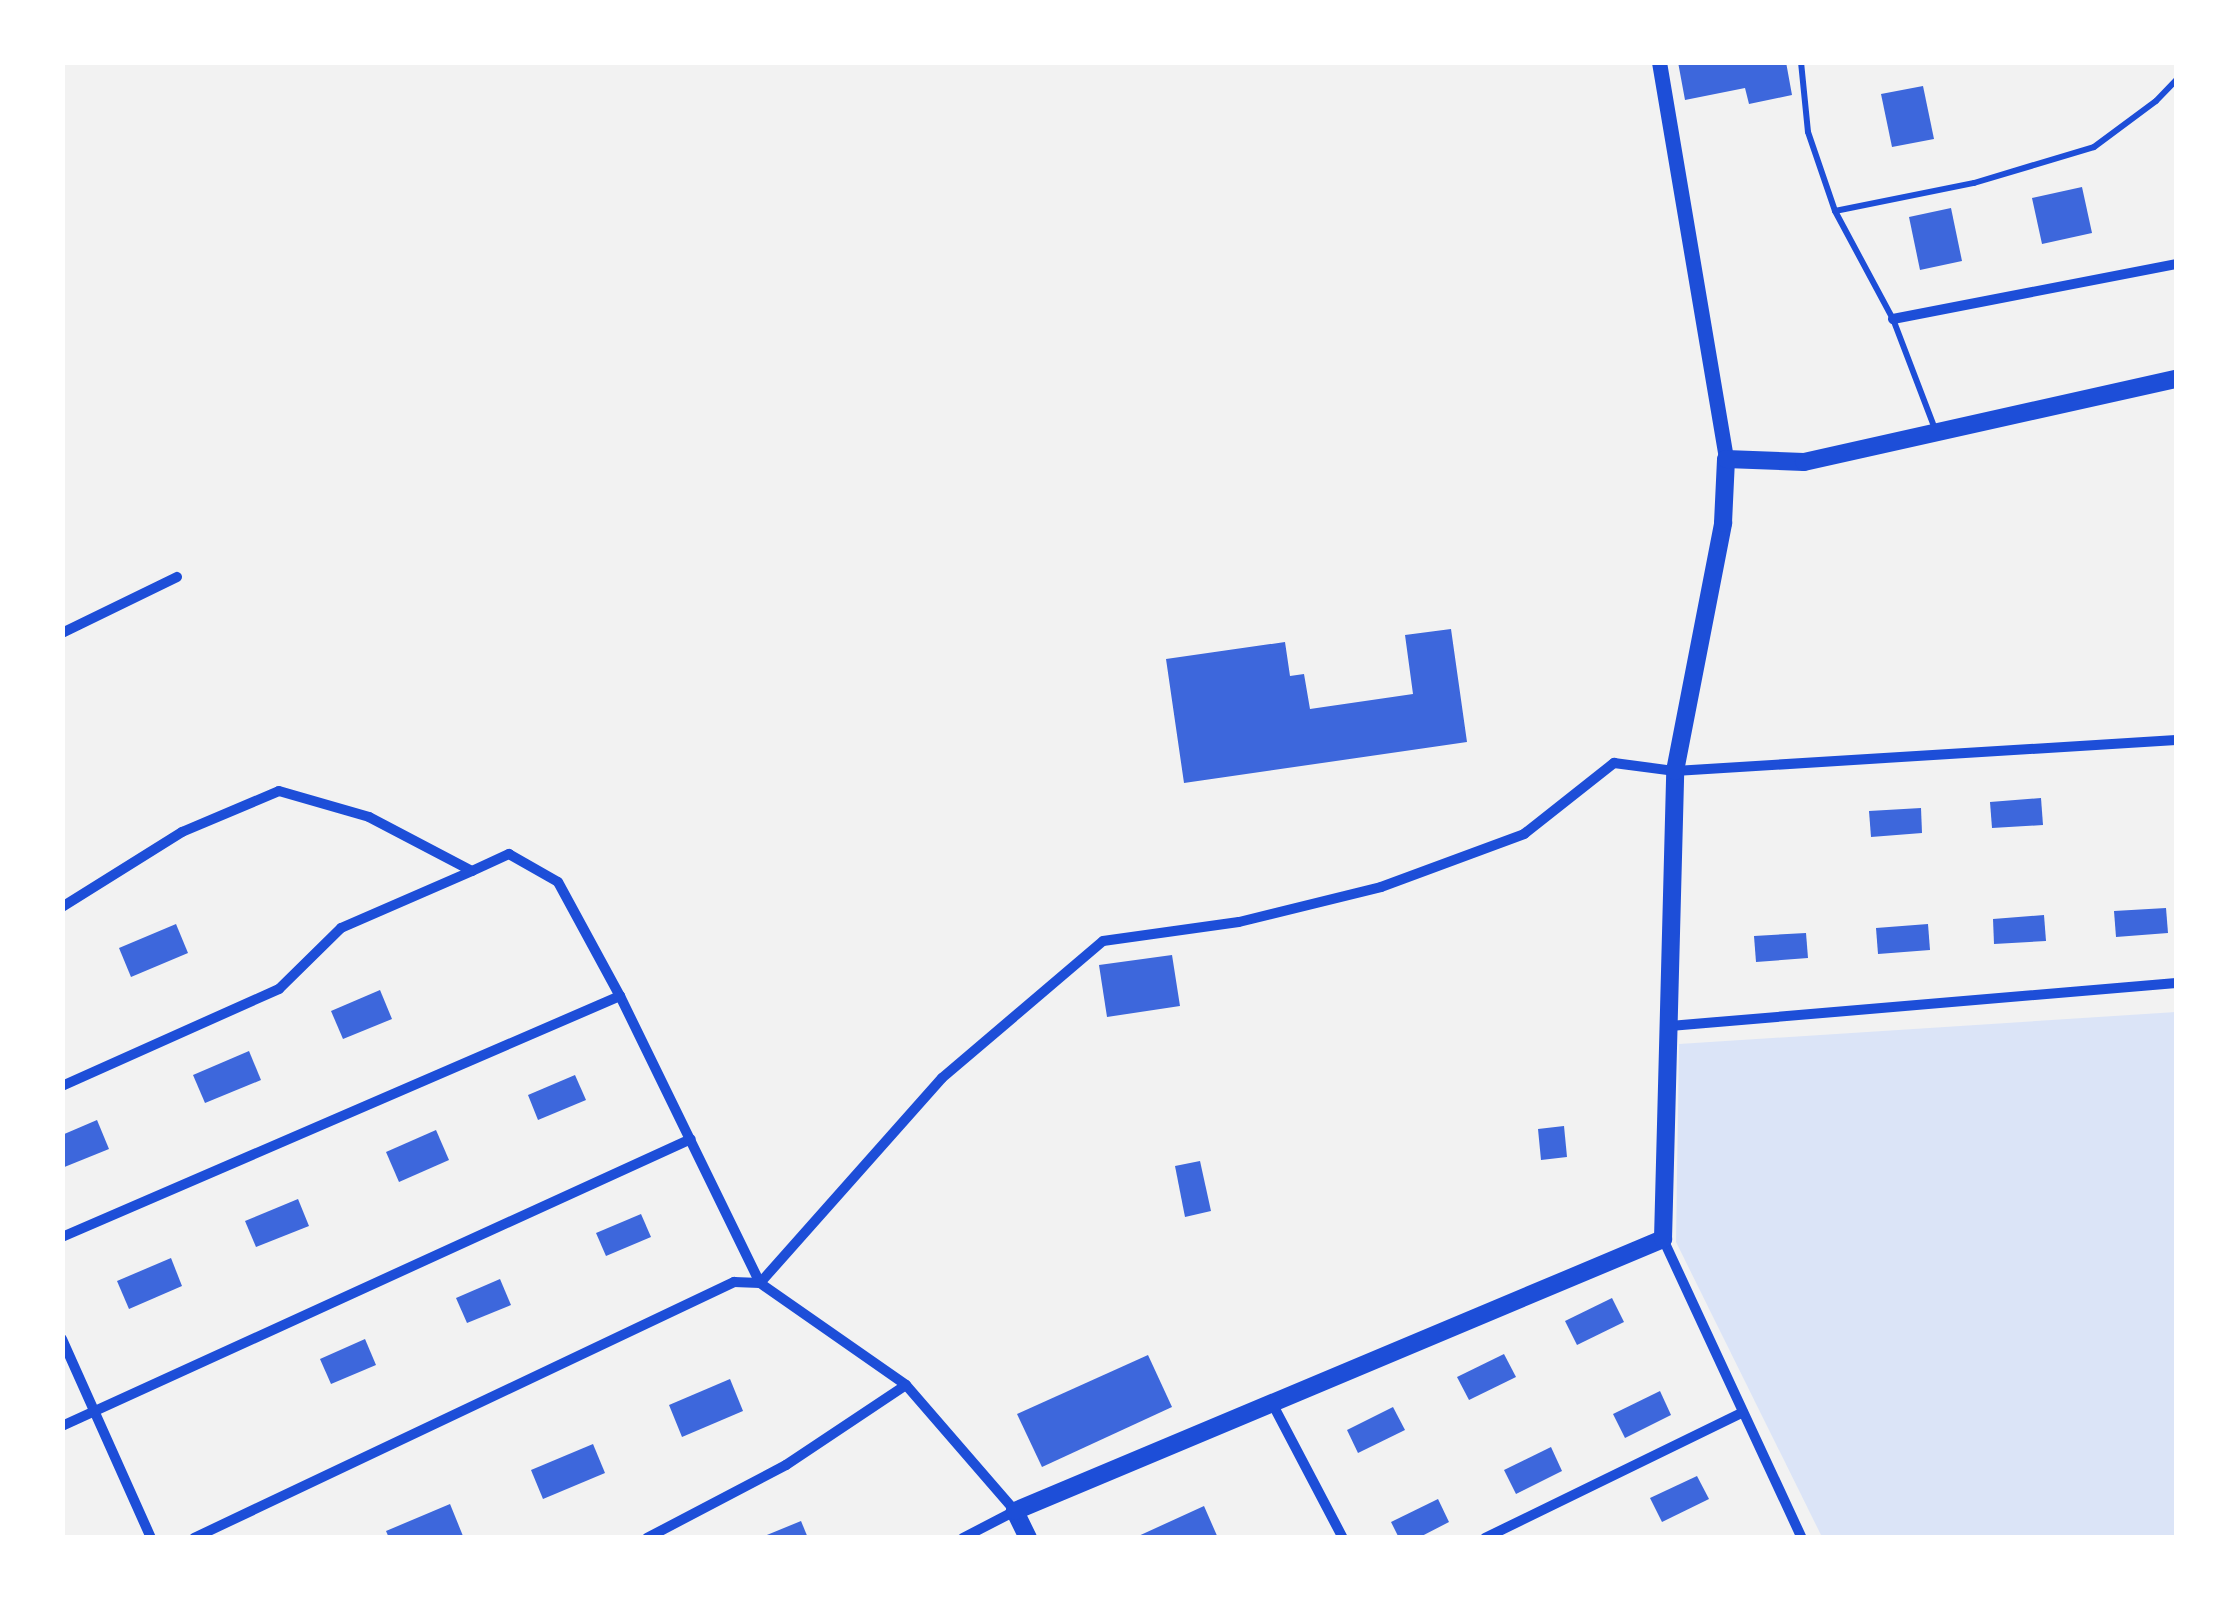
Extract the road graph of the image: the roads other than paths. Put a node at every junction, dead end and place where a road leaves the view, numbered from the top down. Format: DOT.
graph roads {
  1 [pos="1658,62"];
  2 [pos="1802,62"];
  3 [pos="2176,80"];
  4 [pos="1835,211"];
  5 [pos="2176,264"];
  6 [pos="1892,319"];
  7 [pos="2176,379"];
  8 [pos="1935,430"];
  9 [pos="1726,459"];
  10 [pos="177,577"];
  11 [pos="62,632"];
  12 [pos="2176,740"];
  13 [pos="1675,771"];
  14 [pos="472,870"];
  15 [pos="62,907"];
  16 [pos="2176,983"];
  17 [pos="620,996"];
  18 [pos="1670,1026"];
  19 [pos="62,1086"];
  20 [pos="691,1140"];
  21 [pos="62,1237"];
  22 [pos="1662,1238"];
  23 [pos="760,1282"];
  24 [pos="62,1338"];
  25 [pos="906,1385"];
  26 [pos="1272,1403"];
  27 [pos="96,1410"];
  28 [pos="1743,1412"];
  29 [pos="62,1426"];
  30 [pos="1015,1512"];
  31 [pos="152,1538"];
  32 [pos="194,1538"];
  33 [pos="647,1538"];
  34 [pos="963,1538"];
  35 [pos="1028,1538"];
  36 [pos="1343,1538"];
  37 [pos="1485,1538"];
  38 [pos="1802,1538"];
  1 -- 9 [label="street"];
  2 -- 4 [label="lane"];
  3 -- 4 [label="lane"];
  4 -- 6 [label="lane"];
  5 -- 6 [label="street"];
  6 -- 8 [label="lane"];
  7 -- 8 [label="main road"];
  8 -- 9 [label="main road"];
  9 -- 13 [label="main road"];
  10 -- 11 [label="street"];
  12 -- 13 [label="street"];
  13 -- 18 [label="main road"];
  13 -- 23 [label="street"];
  14 -- 15 [label="street"];
  14 -- 17 [label="street"];
  14 -- 19 [label="street"];
  16 -- 18 [label="street"];
  17 -- 20 [label="street"];
  17 -- 21 [label="street"];
  18 -- 22 [label="main road"];
  20 -- 23 [label="street"];
  20 -- 27 [label="street"];
  22 -- 26 [label="main road"];
  22 -- 28 [label="street"];
  23 -- 25 [label="street"];
  23 -- 32 [label="street"];
  24 -- 27 [label="street"];
  25 -- 30 [label="street"];
  25 -- 33 [label="street"];
  26 -- 30 [label="main road"];
  26 -- 36 [label="street"];
  27 -- 29 [label="street"];
  27 -- 31 [label="street"];
  28 -- 37 [label="street"];
  28 -- 38 [label="street"];
  30 -- 34 [label="street"];
  30 -- 35 [label="main road"];
}
